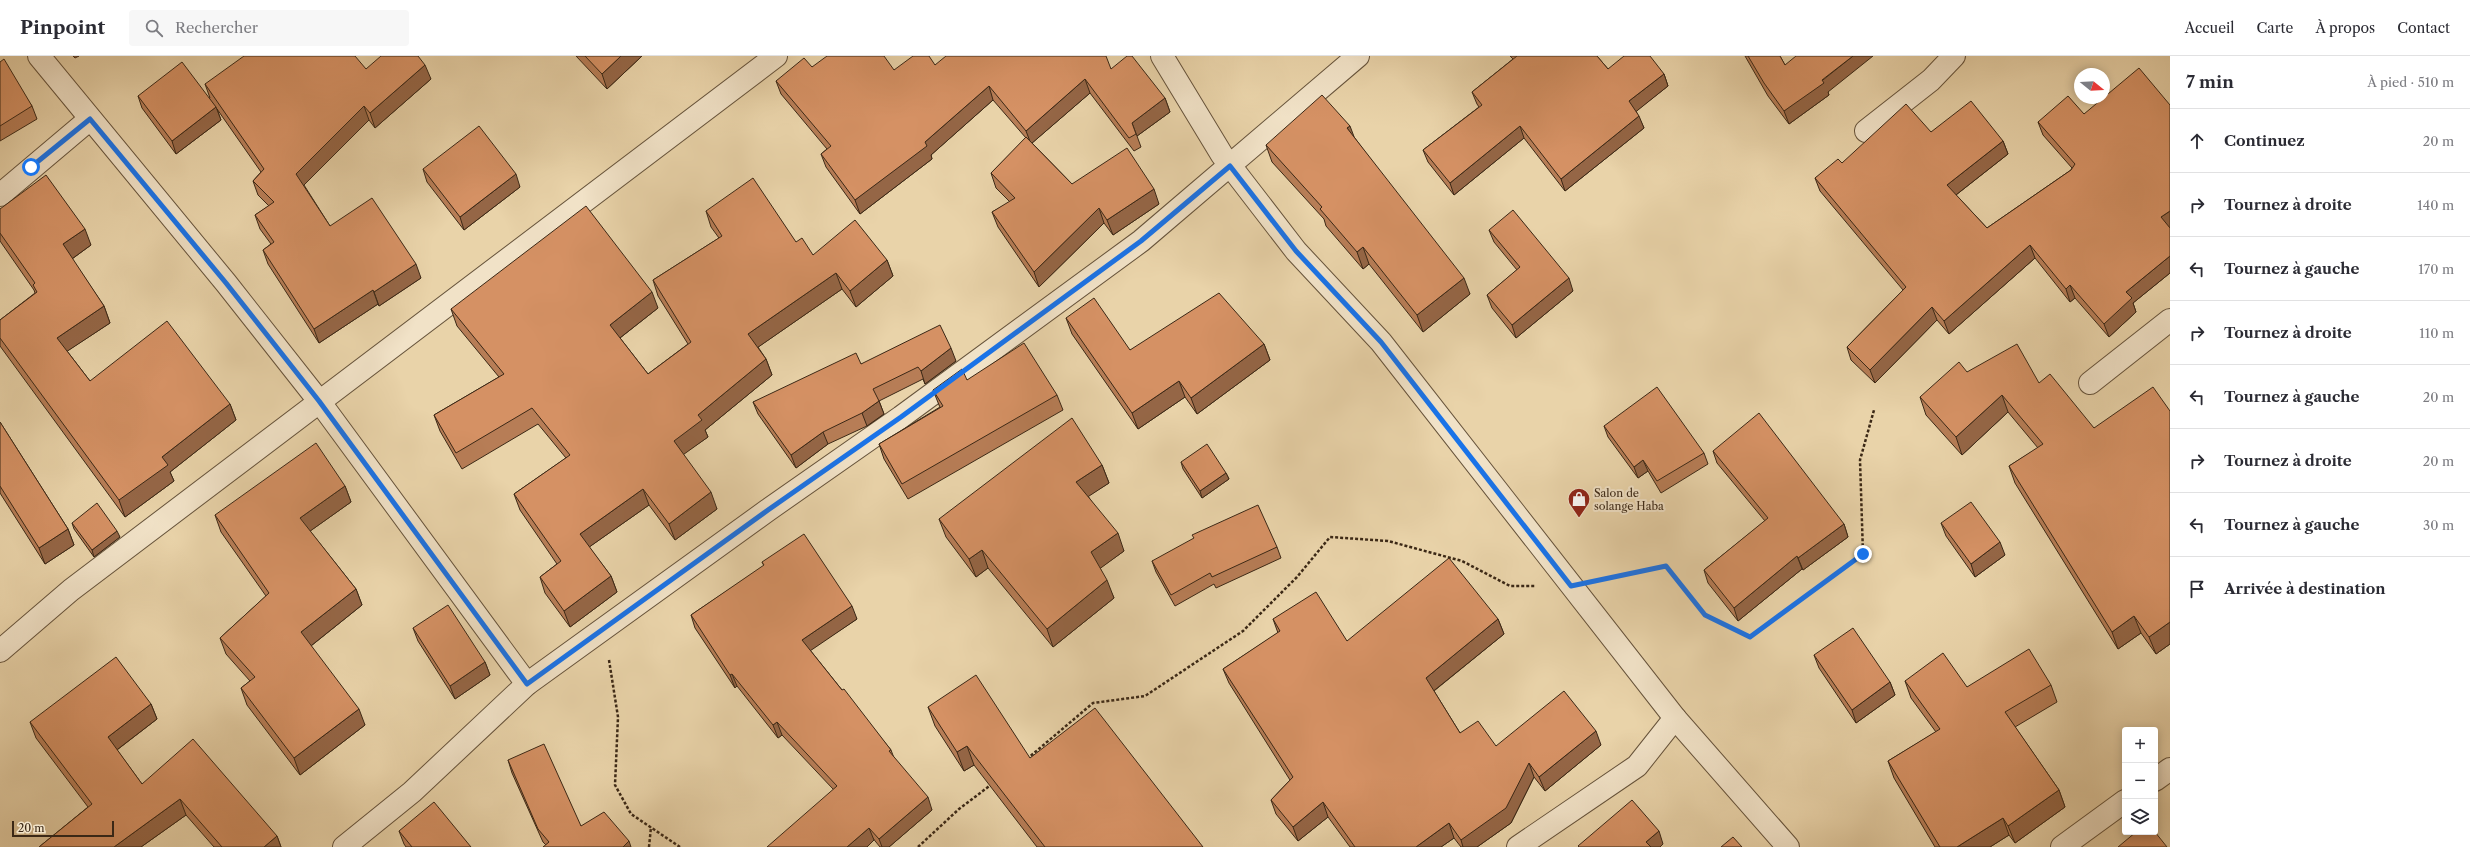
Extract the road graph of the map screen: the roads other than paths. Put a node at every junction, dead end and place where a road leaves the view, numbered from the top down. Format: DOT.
graph roads {
  1 [pos="39,56"];
  2 [pos="776,56"];
  3 [pos="1162,56"];
  4 [pos="1358,56"];
  5 [pos="1954,56"];
  6 [pos="90,119"];
  7 [pos="1866,131"];
  8 [pos="1230,166"];
  9 [pos="0,195"];
  10 [pos="2170,320"];
  11 [pos="2090,383"];
  12 [pos="319,401"];
  13 [pos="0,651"];
  14 [pos="527,684"];
  15 [pos="1675,718"];
  16 [pos="2170,769"];
  17 [pos="2158,778"];
  18 [pos="2122,804"];
  19 [pos="344,847"];
  20 [pos="1518,847"];
  21 [pos="1788,847"];
  22 [pos="2062,847"];
  1 -- 6 [label="street"];
  2 -- 12 [label="street"];
  3 -- 8 [label="street"];
  4 -- 8 [label="street"];
  5 -- 7 [label="street"];
  6 -- 9 [label="street"];
  6 -- 12 [label="street"];
  8 -- 14 [label="street"];
  8 -- 15 [label="street"];
  10 -- 11 [label="street"];
  12 -- 13 [label="street"];
  12 -- 14 [label="street"];
  14 -- 19 [label="street"];
  15 -- 20 [label="street"];
  15 -- 21 [label="street"];
  16 -- 17 [label="street"];
  18 -- 22 [label="street"];
}
